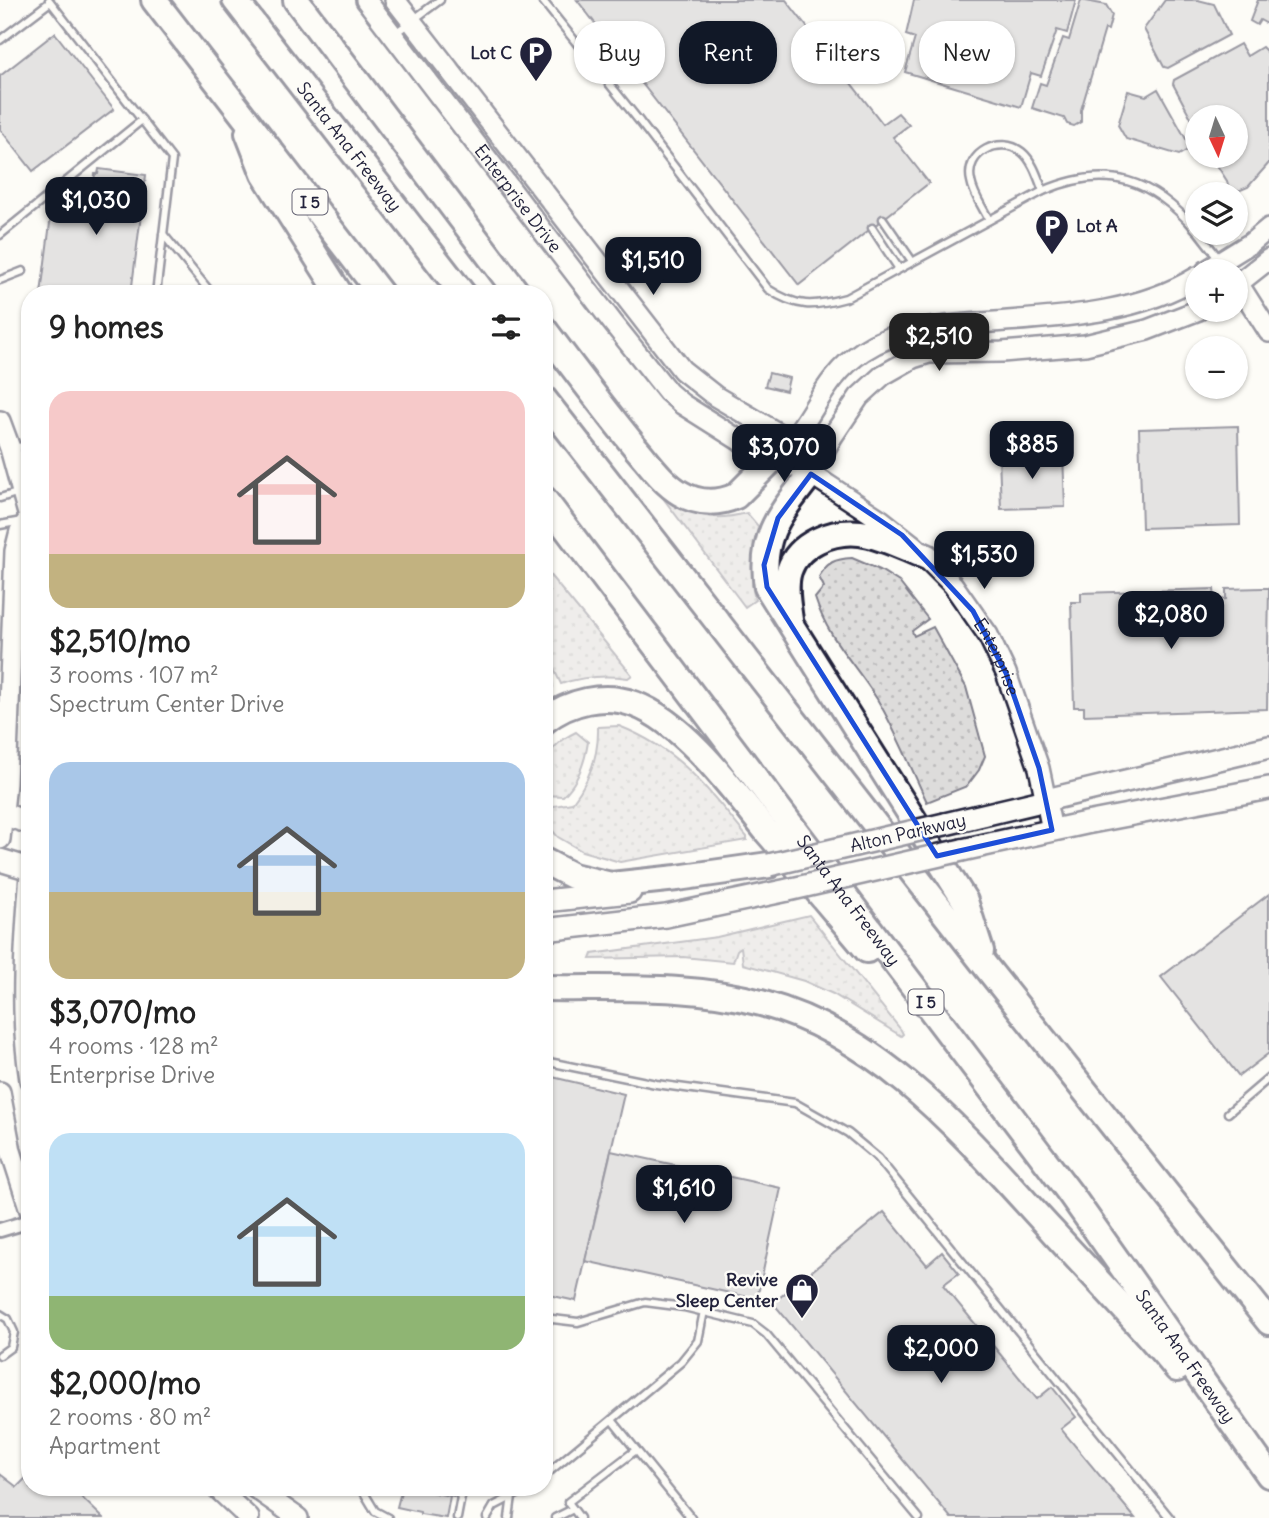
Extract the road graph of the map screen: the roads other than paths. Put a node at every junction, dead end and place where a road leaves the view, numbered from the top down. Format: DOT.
graph roads {
  1 [pos="154,0"];
  2 [pos="235,0"];
  3 [pos="296,0"];
  4 [pos="366,0"];
  5 [pos="396,0"];
  6 [pos="440,0"];
  7 [pos="542,0"];
  8 [pos="49,1"];
  9 [pos="411,21"];
  10 [pos="393,35"];
  11 [pos="0,40"];
  12 [pos="240,110"];
  13 [pos="142,120"];
  14 [pos="1043,191"];
  15 [pos="1185,217"];
  16 [pos="883,219"];
  17 [pos="989,220"];
  18 [pos="872,228"];
  19 [pos="1269,228"];
  20 [pos="163,234"];
  21 [pos="0,235"];
  22 [pos="1241,259"];
  23 [pos="1269,259"];
  24 [pos="912,261"];
  25 [pos="1248,267"];
  26 [pos="899,269"];
  27 [pos="23,271"];
  28 [pos="0,281"];
  29 [pos="1185,282"];
  30 [pos="157,285"];
  31 [pos="205,285"];
  32 [pos="334,285"];
  33 [pos="374,285"];
  34 [pos="456,285"];
  35 [pos="511,285"];
  36 [pos="1248,304"];
  37 [pos="1185,315"];
  38 [pos="1269,332"];
  39 [pos="553,341"];
  40 [pos="553,410"];
  41 [pos="0,421"];
  42 [pos="20,447"];
  43 [pos="783,449"];
  44 [pos="21,469"];
  45 [pos="811,474"];
  46 [pos="21,491"];
  47 [pos="0,498"];
  48 [pos="553,511"];
  49 [pos="21,522"];
  50 [pos="0,524"];
  51 [pos="21,530"];
  52 [pos="927,557"];
  53 [pos="792,627"];
  54 [pos="553,715"];
  55 [pos="1269,747"];
  56 [pos="1269,788"];
  57 [pos="1046,802"];
  58 [pos="1,813"];
  59 [pos="21,820"];
  60 [pos="1052,830"];
  61 [pos="0,839"];
  62 [pos="0,860"];
  63 [pos="769,865"];
  64 [pos="553,866"];
  65 [pos="21,868"];
  66 [pos="553,900"];
  67 [pos="553,929"];
  68 [pos="987,968"];
  69 [pos="553,988"];
  70 [pos="553,1063"];
  71 [pos="1269,1078"];
  72 [pos="0,1092"];
  73 [pos="1228,1113"];
  74 [pos="21,1182"];
  75 [pos="1073,1197"];
  76 [pos="21,1224"];
  77 [pos="0,1230"];
  78 [pos="704,1311"];
  79 [pos="0,1314"];
  80 [pos="553,1319"];
  81 [pos="1269,1322"];
  82 [pos="0,1355"];
  83 [pos="612,1420"];
  84 [pos="636,1450"];
  85 [pos="553,1469"];
  86 [pos="1269,1475"];
  87 [pos="1269,1482"];
  88 [pos="226,1496"];
  89 [pos="266,1496"];
  90 [pos="368,1496"];
  91 [pos="460,1496"];
  92 [pos="512,1496"];
  93 [pos="573,1509"];
  94 [pos="249,1518"];
  95 [pos="298,1518"];
  96 [pos="388,1518"];
  97 [pos="457,1518"];
  98 [pos="487,1518"];
  99 [pos="509,1518"];
  100 [pos="555,1518"];
  101 [pos="580,1518"];
  102 [pos="691,1518"];
  103 [pos="919,1518"];
  104 [pos="1170,1518"];
  1 -- 12 [label="highway, I 5"];
  2 -- 34 [label="highway, Santa Ana Freeway"];
  3 -- 35 [label="highway"];
  4 -- 10 [label="street, Enterprise Drive"];
  5 -- 9 [label="street, Enterprise Drive"];
  6 -- 9 [label="lane"];
  7 -- 26 [label="lane"];
  8 -- 11 [label="lane"];
  8 -- 13 [label="lane"];
  9 -- 10 [label="lane"];
  9 -- 43 [label="street, Enterprise Drive"];
  10 -- 43 [label="street, Enterprise Drive"];
  12 -- 32 [label="highway"];
  12 -- 33 [label="highway, I 5"];
  13 -- 20 [label="lane"];
  13 -- 21 [label="lane"];
  14 -- 15 [label="lane"];
  14 -- 17 [label="lane"];
  14 -- 17 [label="lane"];
  16 -- 24 [label="lane"];
  17 -- 24 [label="lane"];
  18 -- 26 [label="lane"];
  19 -- 22 [label="street"];
  20 -- 30 [label="lane"];
  20 -- 31 [label="lane"];
  23 -- 25 [label="street"];
  24 -- 26 [label="lane"];
  27 -- 28 [label="lane"];
  29 -- 43 [label="street"];
  36 -- 38 [label="street"];
  37 -- 45 [label="street"];
  39 -- 43 [label="highway"];
  40 -- 68 [label="highway"];
  41 -- 42 [label="street"];
  42 -- 44 [label="street"];
  43 -- 45 [label="street, Enterprise Drive"];
  45 -- 52 [label="street, Enterprise"];
  45 -- 53 [label="highway"];
  46 -- 47 [label="lane"];
  48 -- 75 [label="highway, Santa Ana Freeway / I 5"];
  49 -- 50 [label="lane"];
  51 -- 58 [label="street"];
  52 -- 53 [label="highway"];
  52 -- 57 [label="street, Enterprise"];
  53 -- 68 [label="highway"];
  54 -- 75 [label="highway"];
  55 -- 57 [label="main road, Alton Parkway"];
  56 -- 60 [label="main road, Alton Parkway"];
  57 -- 60 [label="street, Enterprise"];
  57 -- 63 [label="main road, Alton Parkway, bridge"];
  58 -- 59 [label="main road"];
  58 -- 61 [label="street"];
  60 -- 67 [label="main road, Alton Parkway, bridge"];
  62 -- 65 [label="main road"];
  63 -- 64 [label="highway"];
  63 -- 66 [label="main road, Alton Parkway"];
  68 -- 81 [label="highway"];
  69 -- 87 [label="highway"];
  70 -- 104 [label="lane"];
  71 -- 73 [label="lane"];
  72 -- 74 [label="street"];
  75 -- 86 [label="highway, Santa Ana Freeway / I 5"];
  76 -- 77 [label="street"];
  78 -- 80 [label="lane"];
  78 -- 83 [label="lane"];
  78 -- 103 [label="lane"];
  79 -- 82 [label="lane"];
  83 -- 84 [label="lane"];
  83 -- 85 [label="lane"];
  84 -- 93 [label="lane"];
  84 -- 102 [label="lane"];
  88 -- 94 [label="street"];
  89 -- 95 [label="street"];
  90 -- 96 [label="lane"];
  91 -- 97 [label="lane"];
  92 -- 98 [label="lane"];
  92 -- 99 [label="lane"];
  93 -- 100 [label="lane"];
  93 -- 101 [label="lane"];
}
